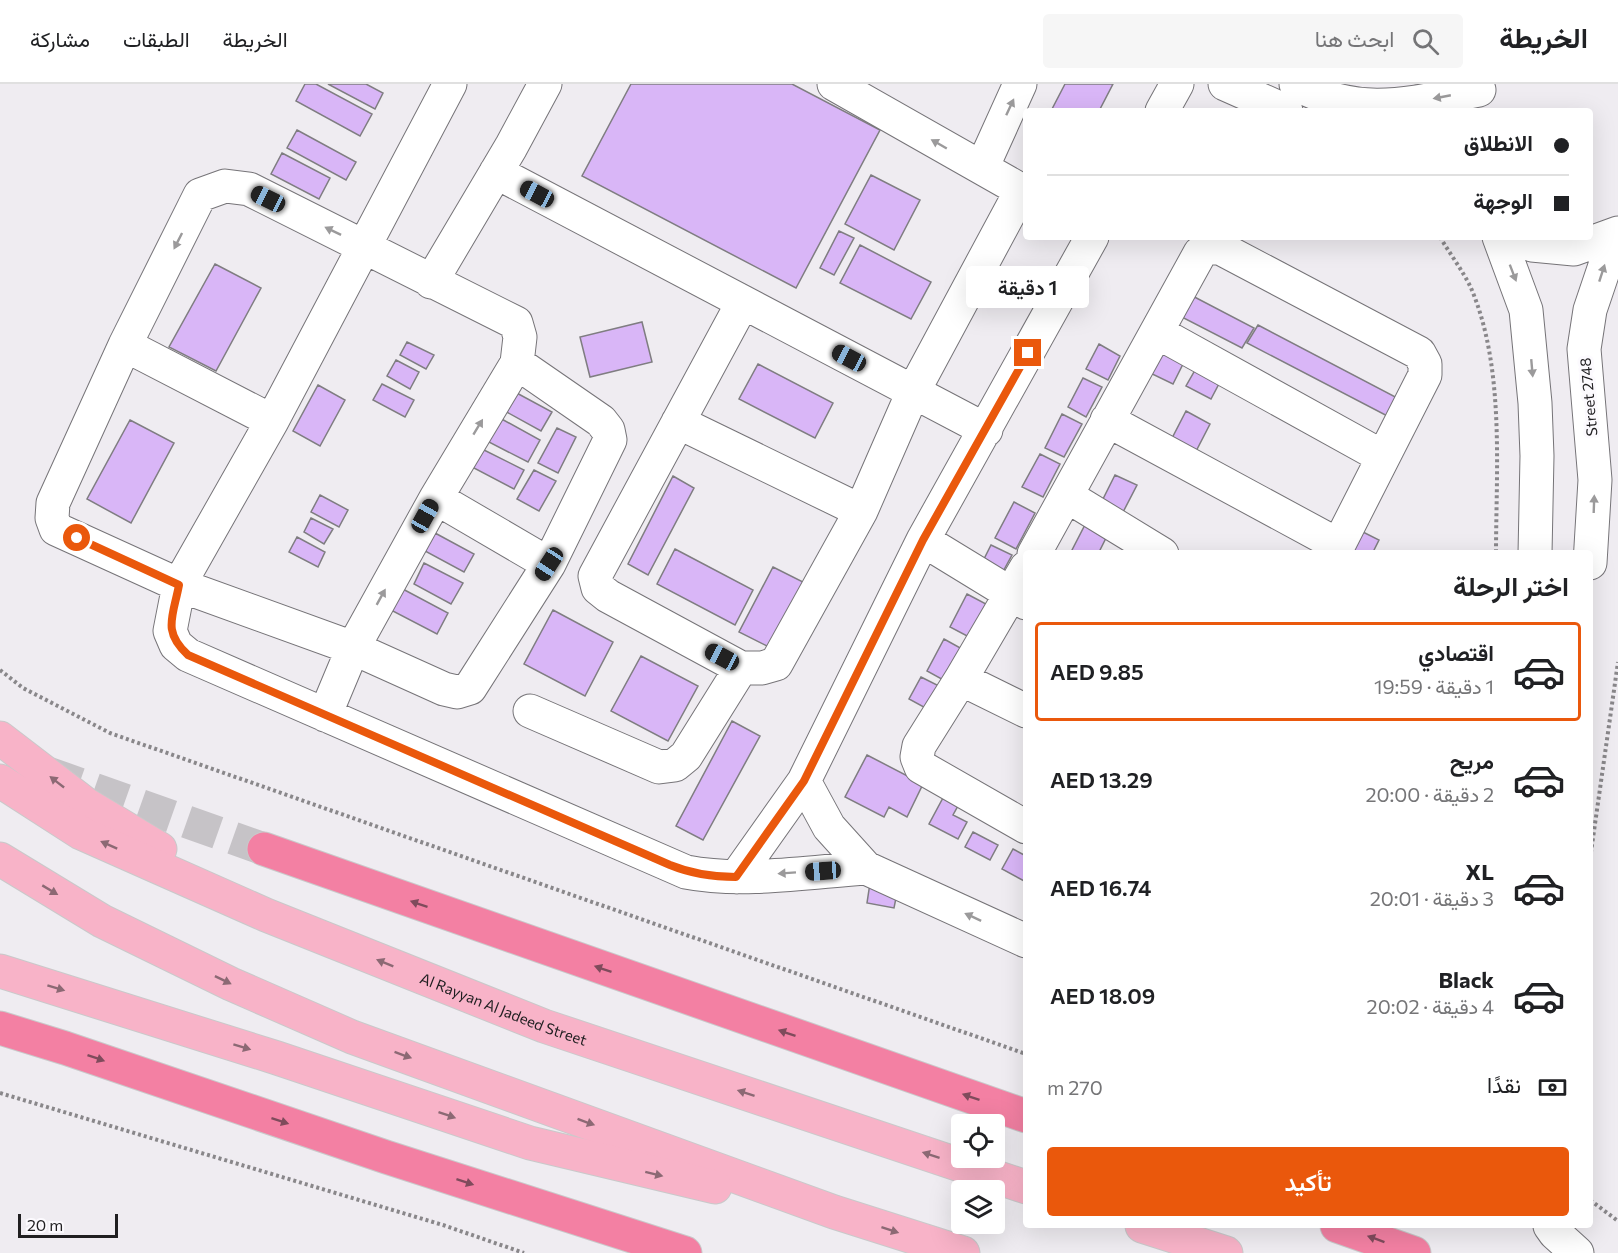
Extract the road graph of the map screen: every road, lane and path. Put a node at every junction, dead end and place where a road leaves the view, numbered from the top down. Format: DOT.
graph roads {
  1 [pos="450,84"];
  2 [pos="545,84"];
  3 [pos="834,84"];
  4 [pos="1020,84"];
  5 [pos="1177,84"];
  6 [pos="1225,84"];
  7 [pos="1296,84"];
  8 [pos="1478,95"];
  9 [pos="1164,108"];
  10 [pos="1279,108"];
  11 [pos="982,168"];
  12 [pos="496,172"];
  13 [pos="1023,191"];
  14 [pos="1023,194"];
  15 [pos="1616,234"];
  16 [pos="1090,240"];
  17 [pos="1442,240"];
  18 [pos="1500,240"];
  19 [pos="1523,240"];
  20 [pos="365,247"];
  21 [pos="430,282"];
  22 [pos="743,302"];
  23 [pos="1158,332"];
  24 [pos="125,345"];
  25 [pos="517,363"];
  26 [pos="913,392"];
  27 [pos="1107,420"];
  28 [pos="272,421"];
  29 [pos="678,422"];
  30 [pos="986,430"];
  31 [pos="1383,457"];
  32 [pos="1066,496"];
  33 [pos="436,498"];
  34 [pos="861,511"];
  35 [pos="923,540"];
  36 [pos="1336,549"];
  37 [pos="1036,550"];
  38 [pos="1155,550"];
  39 [pos="1496,550"];
  40 [pos="1535,550"];
  41 [pos="1592,550"];
  42 [pos="549,564"];
  43 [pos="179,585"];
  44 [pos="1021,589"];
  45 [pos="353,648"];
  46 [pos="1618,662"];
  47 [pos="741,668"];
  48 [pos="0,670"];
  49 [pos="961,679"];
  50 [pos="1023,710"];
  51 [pos="530,711"];
  52 [pos="325,715"];
  53 [pos="0,738"];
  54 [pos="0,781"];
  55 [pos="804,781"];
  56 [pos="1023,825"];
  57 [pos="1593,838"];
  58 [pos="264,849"];
  59 [pos="0,860"];
  60 [pos="866,868"];
  61 [pos="736,877"];
  62 [pos="266,915"];
  63 [pos="1023,940"];
  64 [pos="0,971"];
  65 [pos="0,1028"];
  66 [pos="1023,1053"];
  67 [pos="0,1093"];
  68 [pos="1023,1115"];
  69 [pos="1023,1186"];
  70 [pos="1593,1202"];
  71 [pos="834,1212"];
  72 [pos="1618,1221"];
  73 [pos="1148,1228"];
  74 [pos="1343,1228"];
  75 [pos="1551,1228"];
  76 [pos="524,1253"];
  77 [pos="684,1253"];
  78 [pos="963,1253"];
  79 [pos="1226,1253"];
  80 [pos="1414,1253"];
  81 [pos="1577,1253"];
  1 -- 20 [label="street"];
  2 -- 12 [label="street"];
  11 -- 3 [label="street, one-way"];
  11 -- 4 [label="street, one-way"];
  5 -- 9 [label="street"];
  6 -- 10 [label="street"];
  8 -- 7 [label="street, one-way"];
  11 -- 13 [label="street"];
  12 -- 21 [label="street"];
  12 -- 22 [label="street"];
  14 -- 26 [label="street"];
  15 -- 19 [label="street"];
  41 -- 15 [label="street, Street 2748, one-way"];
  16 -- 30 [label="street"];
  17 -- 39 [label="path"];
  18 -- 40 [label="street, one-way"];
  20 -- 21 [label="street"];
  20 -- 24 [label="street, one-way"];
  20 -- 28 [label="street"];
  21 -- 25 [label="street"];
  22 -- 26 [label="street"];
  22 -- 29 [label="street"];
  23 -- 27 [label="street"];
  23 -- 31 [label="street"];
  23 -- 31 [label="street"];
  24 -- 28 [label="street"];
  24 -- 43 [label="street"];
  33 -- 25 [label="street, one-way"];
  25 -- 42 [label="street"];
  26 -- 30 [label="street"];
  26 -- 34 [label="street"];
  27 -- 32 [label="street"];
  27 -- 36 [label="street"];
  28 -- 43 [label="street"];
  29 -- 34 [label="street"];
  29 -- 47 [label="street"];
  30 -- 35 [label="street"];
  31 -- 36 [label="street"];
  32 -- 37 [label="street"];
  32 -- 38 [label="street"];
  33 -- 42 [label="street"];
  45 -- 33 [label="street, one-way"];
  34 -- 47 [label="street"];
  35 -- 44 [label="street"];
  35 -- 55 [label="street"];
  42 -- 45 [label="street"];
  43 -- 45 [label="street"];
  43 -- 52 [label="street"];
  44 -- 49 [label="street"];
  45 -- 52 [label="street"];
  46 -- 57 [label="path"];
  47 -- 51 [label="street"];
  48 -- 66 [label="path"];
  49 -- 50 [label="street"];
  49 -- 56 [label="street"];
  52 -- 61 [label="street"];
  62 -- 53 [label="main road, one-way"];
  62 -- 54 [label="main road, Al Rayyan Al Jadeed Street, one-way"];
  55 -- 60 [label="street"];
  55 -- 61 [label="street"];
  68 -- 58 [label="highway, one-way"];
  59 -- 71 [label="main road, one-way"];
  60 -- 61 [label="street, one-way"];
  63 -- 60 [label="street, one-way"];
  69 -- 62 [label="main road, Al Rayyan Al Jadeed Street, one-way"];
  64 -- 71 [label="main road, one-way"];
  65 -- 77 [label="highway, one-way"];
  67 -- 76 [label="path"];
  70 -- 72 [label="path"];
  71 -- 78 [label="main road, one-way"];
  73 -- 79 [label="main road"];
  80 -- 74 [label="highway, one-way"];
  75 -- 81 [label="street"];
}
